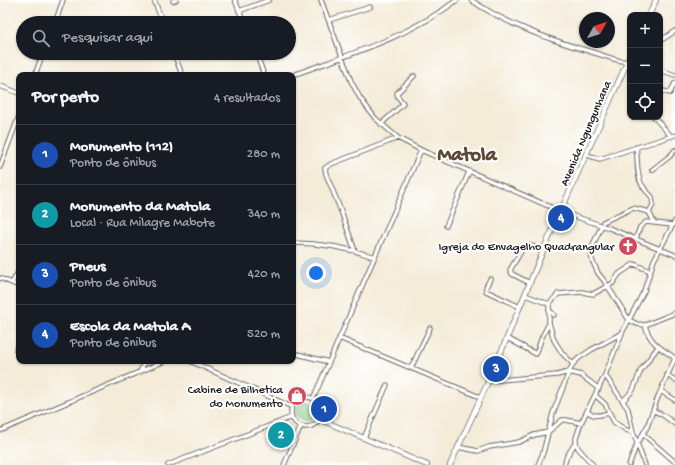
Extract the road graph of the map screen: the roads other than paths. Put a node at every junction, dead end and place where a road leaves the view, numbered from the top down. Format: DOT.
graph roads {
  1 [pos="63,0"];
  2 [pos="154,0"];
  3 [pos="235,0"];
  4 [pos="269,0"];
  5 [pos="321,0"];
  6 [pos="458,0"];
  7 [pos="472,0"];
  8 [pos="656,0"];
  9 [pos="370,7"];
  10 [pos="239,10"];
  11 [pos="650,12"];
  12 [pos="57,16"];
  13 [pos="160,16"];
  14 [pos="241,16"];
  15 [pos="329,20"];
  16 [pos="675,31"];
  17 [pos="663,39"];
  18 [pos="342,57"];
  19 [pos="627,59"];
  20 [pos="40,60"];
  21 [pos="177,60"];
  22 [pos="259,60"];
  23 [pos="627,64"];
  24 [pos="663,71"];
  25 [pos="36,72"];
  26 [pos="181,72"];
  27 [pos="263,72"];
  28 [pos="296,74"];
  29 [pos="675,75"];
  30 [pos="414,76"];
  31 [pos="675,83"];
  32 [pos="0,86"];
  33 [pos="663,91"];
  34 [pos="16,92"];
  35 [pos="657,120"];
  36 [pos="381,124"];
  37 [pos="16,127"];
  38 [pos="673,136"];
  39 [pos="398,138"];
  40 [pos="636,147"];
  41 [pos="421,150"];
  42 [pos="675,150"];
  43 [pos="587,154"];
  44 [pos="0,167"];
  45 [pos="652,170"];
  46 [pos="470,172"];
  47 [pos="562,212"];
  48 [pos="649,212"];
  49 [pos="654,222"];
  50 [pos="674,223"];
  51 [pos="602,224"];
  52 [pos="446,226"];
  53 [pos="636,238"];
  54 [pos="296,244"];
  55 [pos="661,249"];
  56 [pos="355,251"];
  57 [pos="543,252"];
  58 [pos="675,255"];
  59 [pos="375,257"];
  60 [pos="650,271"];
  61 [pos="16,276"];
  62 [pos="0,278"];
  63 [pos="490,278"];
  64 [pos="12,283"];
  65 [pos="530,283"];
  66 [pos="16,285"];
  67 [pos="608,286"];
  68 [pos="525,296"];
  69 [pos="549,304"];
  70 [pos="520,307"];
  71 [pos="549,310"];
  72 [pos="675,312"];
  73 [pos="554,315"];
  74 [pos="629,320"];
  75 [pos="549,323"];
  76 [pos="645,324"];
  77 [pos="430,328"];
  78 [pos="622,333"];
  79 [pos="339,338"];
  80 [pos="507,338"];
  81 [pos="658,347"];
  82 [pos="296,353"];
  83 [pos="675,358"];
  84 [pos="328,362"];
  85 [pos="144,364"];
  86 [pos="158,364"];
  87 [pos="197,364"];
  88 [pos="573,364"];
  89 [pos="411,368"];
  90 [pos="140,372"];
  91 [pos="569,372"];
  92 [pos="605,375"];
  93 [pos="667,375"];
  94 [pos="675,380"];
  95 [pos="488,381"];
  96 [pos="387,385"];
  97 [pos="599,388"];
  98 [pos="660,391"];
  99 [pos="596,396"];
  100 [pos="480,397"];
  101 [pos="313,399"];
  102 [pos="623,400"];
  103 [pos="675,400"];
  104 [pos="292,407"];
  105 [pos="587,411"];
  106 [pos="654,411"];
  107 [pos="609,413"];
  108 [pos="292,417"];
  109 [pos="319,419"];
  110 [pos="581,423"];
  111 [pos="675,424"];
  112 [pos="301,426"];
  113 [pos="0,431"];
  114 [pos="548,432"];
  115 [pos="633,432"];
  116 [pos="643,434"];
  117 [pos="364,438"];
  118 [pos="576,442"];
  119 [pos="637,444"];
  120 [pos="458,446"];
  121 [pos="675,462"];
  122 [pos="168,465"];
  123 [pos="284,465"];
  124 [pos="427,465"];
  125 [pos="450,465"];
  126 [pos="538,465"];
  127 [pos="564,465"];
  128 [pos="593,465"];
  129 [pos="629,465"];
  130 [pos="645,465"];
  1 -- 12 [label="street"];
  2 -- 13 [label="street"];
  3 -- 10 [label="street"];
  4 -- 10 [label="street"];
  5 -- 15 [label="street"];
  6 -- 18 [label="street"];
  7 -- 19 [label="street"];
  8 -- 11 [label="street"];
  9 -- 15 [label="street"];
  10 -- 14 [label="street"];
  15 -- 18 [label="street"];
  16 -- 17 [label="street"];
  18 -- 28 [label="street"];
  18 -- 36 [label="street"];
  20 -- 25 [label="street"];
  21 -- 26 [label="street"];
  22 -- 27 [label="street"];
  23 -- 43 [label="street, Avenida Ngungunhana"];
  24 -- 29 [label="street"];
  30 -- 36 [label="street"];
  31 -- 33 [label="street"];
  32 -- 34 [label="street"];
  35 -- 38 [label="street"];
  36 -- 39 [label="street"];
  37 -- 44 [label="street"];
  38 -- 40 [label="street"];
  39 -- 41 [label="street"];
  39 -- 56 [label="street"];
  40 -- 43 [label="street"];
  40 -- 48 [label="street"];
  41 -- 46 [label="street"];
  41 -- 59 [label="street"];
  42 -- 45 [label="street"];
  43 -- 47 [label="street, Avenida Ngungunhana"];
  46 -- 47 [label="street"];
  46 -- 52 [label="street"];
  47 -- 51 [label="street"];
  47 -- 57 [label="street, Avenida Ngungunhana"];
  48 -- 49 [label="street"];
  48 -- 51 [label="street"];
  49 -- 50 [label="street"];
  49 -- 53 [label="street"];
  50 -- 55 [label="street"];
  51 -- 53 [label="street"];
  51 -- 67 [label="street"];
  53 -- 55 [label="street"];
  54 -- 56 [label="street"];
  55 -- 58 [label="street"];
  55 -- 60 [label="street"];
  56 -- 59 [label="street"];
  57 -- 65 [label="street, Avenida Ngungunhana"];
  57 -- 65 [label="street"];
  59 -- 79 [label="street"];
  60 -- 67 [label="street"];
  60 -- 74 [label="street"];
  61 -- 64 [label="street"];
  62 -- 64 [label="street"];
  63 -- 70 [label="street"];
  64 -- 66 [label="street"];
  65 -- 68 [label="street, Avenida Ngungunhana"];
  67 -- 69 [label="street"];
  67 -- 74 [label="street"];
  68 -- 69 [label="street"];
  68 -- 70 [label="street, Avenida Ngungunhana"];
  69 -- 71 [label="street"];
  70 -- 80 [label="street, Avenida Ngungunhana"];
  71 -- 73 [label="street"];
  71 -- 75 [label="street"];
  72 -- 76 [label="street"];
  74 -- 76 [label="street"];
  74 -- 78 [label="street"];
  75 -- 80 [label="street"];
  75 -- 88 [label="street"];
  76 -- 81 [label="street"];
  77 -- 89 [label="street"];
  78 -- 88 [label="street"];
  78 -- 92 [label="street"];
  79 -- 84 [label="street"];
  79 -- 89 [label="street"];
  80 -- 95 [label="street, Avenida Ngungunhana"];
  81 -- 83 [label="street"];
  81 -- 102 [label="street"];
  82 -- 84 [label="street"];
  83 -- 93 [label="street"];
  84 -- 101 [label="street"];
  85 -- 90 [label="street"];
  86 -- 90 [label="street"];
  87 -- 104 [label="street"];
  88 -- 91 [label="street"];
  89 -- 100 [label="street"];
  90 -- 113 [label="street"];
  91 -- 95 [label="street"];
  91 -- 97 [label="street"];
  91 -- 114 [label="street"];
  92 -- 97 [label="street"];
  92 -- 102 [label="street"];
  93 -- 94 [label="street"];
  93 -- 98 [label="street"];
  95 -- 100 [label="street, Avenida Ngungunhana"];
  96 -- 117 [label="street"];
  97 -- 99 [label="street"];
  98 -- 103 [label="street"];
  98 -- 106 [label="street"];
  99 -- 105 [label="street"];
  99 -- 107 [label="street"];
  100 -- 120 [label="street, Avenida Ngungunhana"];
  101 -- 104 [label="street"];
  101 -- 109 [label="street"];
  102 -- 115 [label="street"];
  104 -- 108 [label="street"];
  105 -- 107 [label="street"];
  105 -- 110 [label="street"];
  106 -- 111 [label="street"];
  106 -- 116 [label="street"];
  107 -- 115 [label="street"];
  108 -- 112 [label="street"];
  108 -- 122 [label="street"];
  109 -- 112 [label="street"];
  109 -- 117 [label="street"];
  110 -- 114 [label="street"];
  110 -- 118 [label="street"];
  112 -- 123 [label="street"];
  114 -- 120 [label="street"];
  114 -- 126 [label="street"];
  115 -- 119 [label="street"];
  116 -- 119 [label="street"];
  116 -- 121 [label="street"];
  117 -- 124 [label="street"];
  118 -- 127 [label="street"];
  118 -- 128 [label="street"];
  119 -- 129 [label="street"];
  119 -- 130 [label="street"];
  120 -- 125 [label="street, Avenida Ngungunhana"];
}
